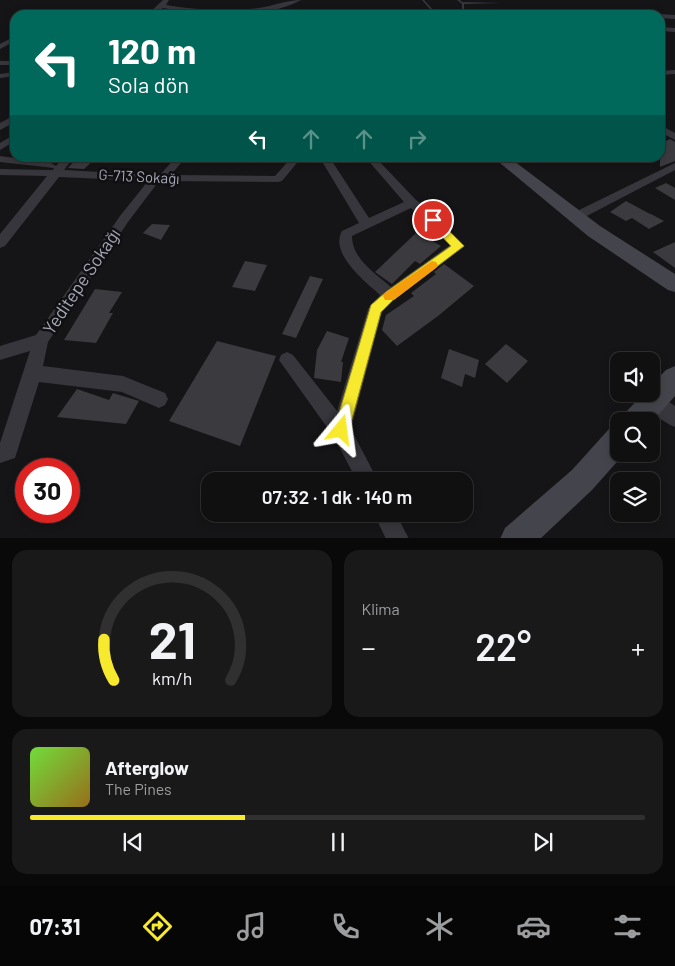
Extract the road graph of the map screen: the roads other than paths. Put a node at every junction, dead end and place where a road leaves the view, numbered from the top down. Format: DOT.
graph roads {
  1 [pos="298,0"];
  2 [pos="458,0"];
  3 [pos="257,1"];
  4 [pos="423,1"];
  5 [pos="164,3"];
  6 [pos="462,3"];
  7 [pos="501,3"];
  8 [pos="227,5"];
  9 [pos="252,9"];
  10 [pos="180,10"];
  11 [pos="220,10"];
  12 [pos="245,10"];
  13 [pos="432,10"];
  14 [pos="463,10"];
  15 [pos="16,162"];
  16 [pos="64,162"];
  17 [pos="176,162"];
  18 [pos="293,162"];
  19 [pos="328,162"];
  20 [pos="375,162"];
  21 [pos="505,162"];
  22 [pos="675,166"];
  23 [pos="57,170"];
  24 [pos="0,172"];
  25 [pos="159,178"];
  26 [pos="412,203"];
  27 [pos="577,216"];
  28 [pos="367,224"];
  29 [pos="0,243"];
  30 [pos="675,284"];
  31 [pos="390,296"];
  32 [pos="41,340"];
  33 [pos="0,353"];
  34 [pos="287,360"];
  35 [pos="33,373"];
  36 [pos="675,378"];
  37 [pos="660,394"];
  38 [pos="160,398"];
  39 [pos="653,402"];
  40 [pos="655,402"];
  41 [pos="644,412"];
  42 [pos="675,418"];
  43 [pos="341,430"];
  44 [pos="610,449"];
  45 [pos="4,452"];
  46 [pos="363,472"];
  47 [pos="389,522"];
  48 [pos="398,538"];
  49 [pos="516,538"];
  1 -- 9 [label="street"];
  2 -- 6 [label="lane"];
  3 -- 9 [label="street"];
  4 -- 13 [label="lane"];
  5 -- 10 [label="street"];
  6 -- 7 [label="lane"];
  6 -- 14 [label="lane"];
  8 -- 11 [label="street"];
  9 -- 12 [label="street"];
  15 -- 23 [label="street"];
  16 -- 23 [label="street"];
  17 -- 25 [label="street, Yeditepe Sokağı"];
  18 -- 25 [label="street, G-713 Sokağı"];
  19 -- 28 [label="street"];
  20 -- 26 [label="street"];
  21 -- 27 [label="street"];
  22 -- 27 [label="street"];
  23 -- 24 [label="street, G-713 Sokağı"];
  23 -- 25 [label="street, G-713 Sokağı"];
  23 -- 29 [label="street"];
  25 -- 32 [label="street, Yeditepe Sokağı"];
  26 -- 28 [label="street"];
  26 -- 31 [label="street"];
  27 -- 30 [label="street"];
  28 -- 31 [label="street"];
  31 -- 43 [label="street"];
  32 -- 33 [label="street"];
  32 -- 35 [label="street, Yeditepe Sokağı"];
  34 -- 43 [label="street"];
  35 -- 38 [label="street"];
  35 -- 45 [label="street, Yeditepe Sokağı"];
  36 -- 37 [label="street"];
  39 -- 41 [label="street"];
  40 -- 42 [label="street"];
  43 -- 46 [label="street"];
  44 -- 49 [label="street"];
  47 -- 48 [label="street"];
}
